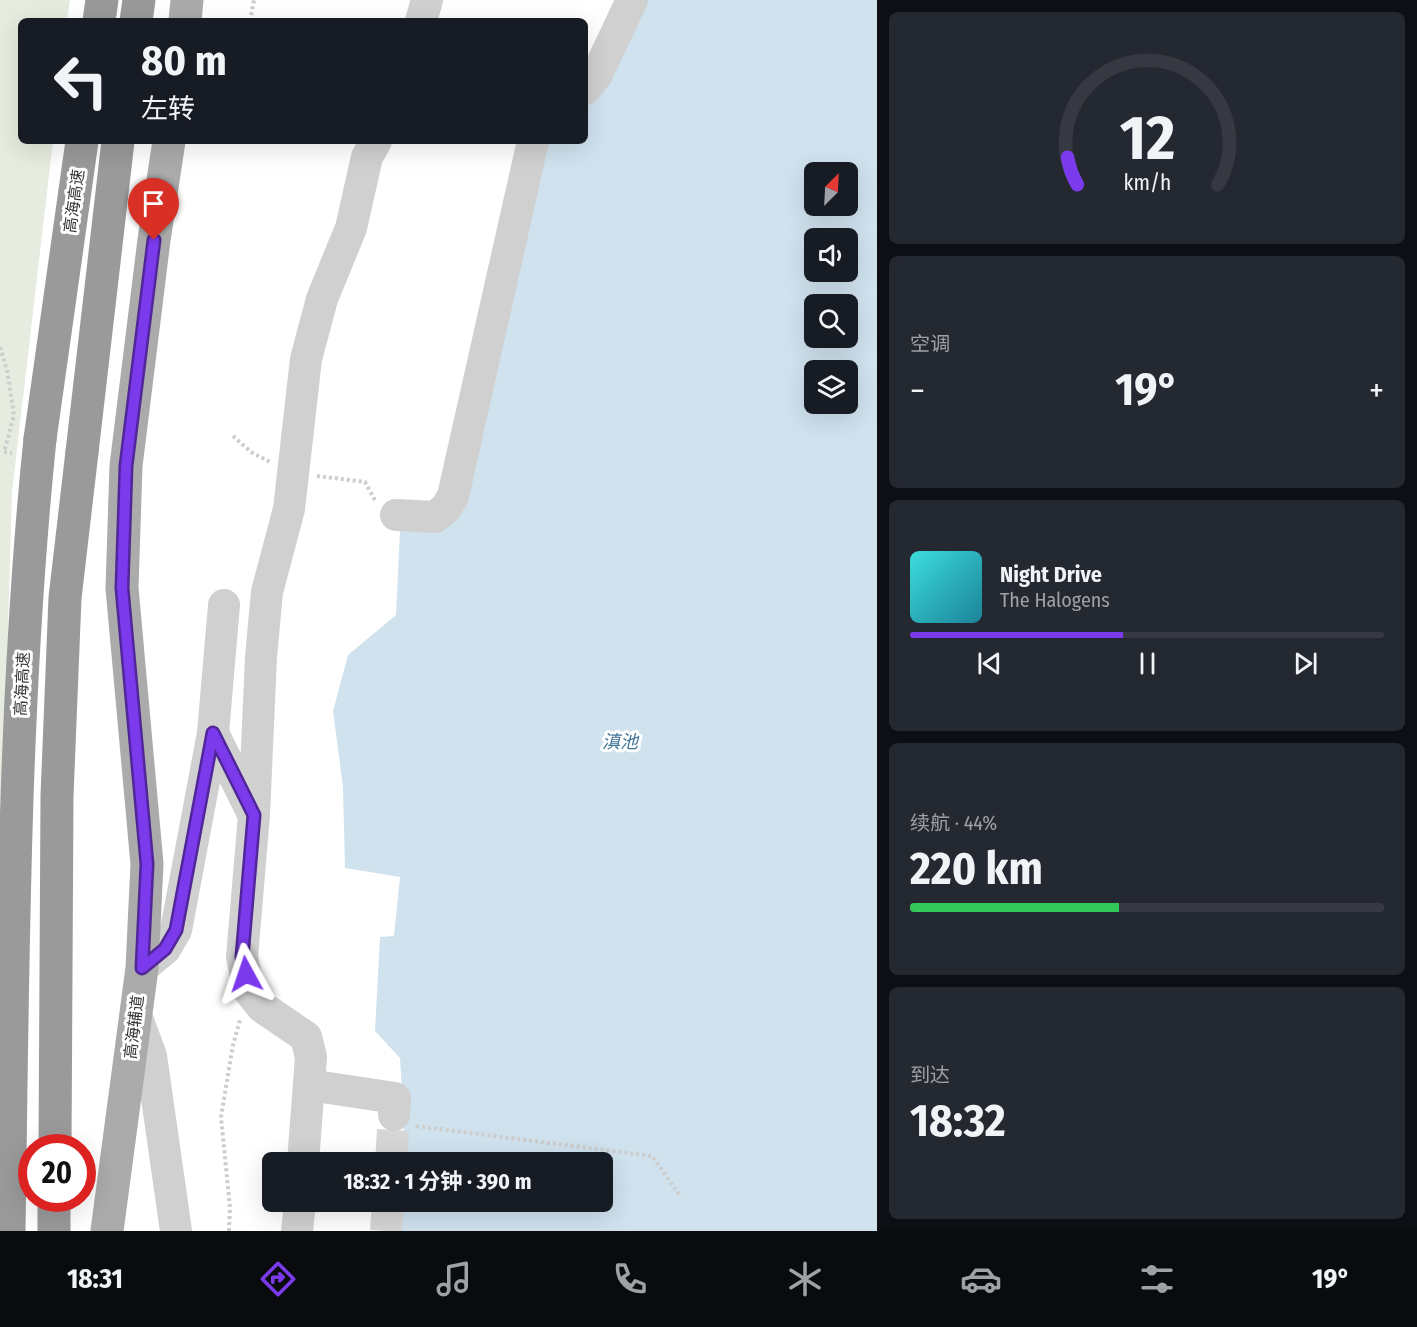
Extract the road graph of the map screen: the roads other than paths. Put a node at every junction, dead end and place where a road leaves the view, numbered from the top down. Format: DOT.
graph roads {
  1 [pos="102,0"];
  2 [pos="139,0"];
  3 [pos="187,0"];
  4 [pos="427,0"];
  5 [pos="632,0"];
  6 [pos="99,18"];
  7 [pos="136,18"];
  8 [pos="185,18"];
  9 [pos="422,18"];
  10 [pos="588,85"];
  11 [pos="82,144"];
  12 [pos="118,144"];
  13 [pos="170,144"];
  14 [pos="374,144"];
  15 [pos="532,144"];
  16 [pos="396,515"];
  17 [pos="224,605"];
  18 [pos="213,733"];
  19 [pos="254,815"];
  20 [pos="142,968"];
  21 [pos="136,1016"];
  22 [pos="309,1085"];
  23 [pos="399,1120"];
  24 [pos="55,1134"];
  25 [pos="304,1152"];
  26 [pos="54,1212"];
  27 [pos="299,1212"];
  28 [pos="9,1231"];
  29 [pos="54,1231"];
  30 [pos="107,1231"];
  31 [pos="176,1231"];
  32 [pos="297,1231"];
  1 -- 6 [label="highway"];
  2 -- 7 [label="highway"];
  3 -- 8 [label="main road"];
  4 -- 9 [label="street"];
  5 -- 10 [label="street"];
  11 -- 28 [label="highway, 高海高速, bridge"];
  12 -- 24 [label="highway, bridge"];
  13 -- 20 [label="main road, 高海辅道"];
  14 -- 19 [label="street"];
  15 -- 16 [label="street"];
  17 -- 18 [label="street"];
  18 -- 19 [label="street"];
  18 -- 20 [label="street"];
  19 -- 22 [label="street"];
  20 -- 21 [label="main road, 高海辅道"];
  21 -- 30 [label="main road, 高海辅道"];
  21 -- 31 [label="street"];
  22 -- 23 [label="street"];
  22 -- 25 [label="street"];
  26 -- 29 [label="highway"];
  27 -- 32 [label="street"];
}
